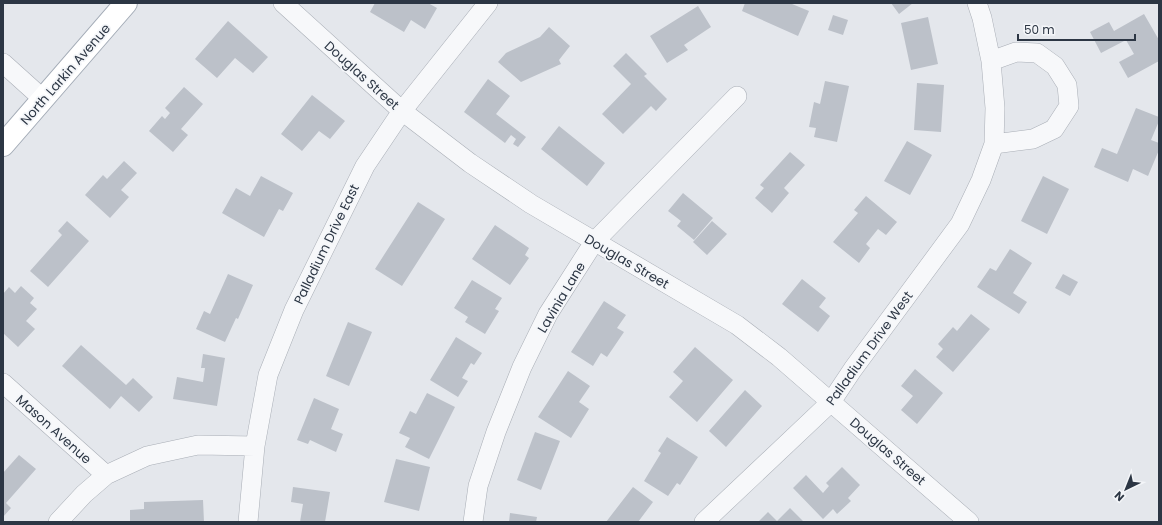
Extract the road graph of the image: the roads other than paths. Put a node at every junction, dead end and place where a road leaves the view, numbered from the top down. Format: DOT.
graph roads {
  1 [pos="126,3"];
  2 [pos="283,3"];
  3 [pos="488,3"];
  4 [pos="977,3"];
  5 [pos="991,61"];
  6 [pos="3,63"];
  7 [pos="737,96"];
  8 [pos="43,99"];
  9 [pos="402,111"];
  10 [pos="994,144"];
  11 [pos="3,145"];
  12 [pos="594,242"];
  13 [pos="3,383"];
  14 [pos="832,402"];
  15 [pos="255,446"];
  16 [pos="106,476"];
  17 [pos="58,522"];
  18 [pos="248,522"];
  19 [pos="473,522"];
  20 [pos="704,522"];
  21 [pos="968,522"];
  1 -- 8 [label="main road, North Larkin Avenue"];
  2 -- 9 [label="street, Douglas Street"];
  3 -- 9 [label="street, Palladium Drive East"];
  4 -- 5 [label="street, Palladium Drive West"];
  5 -- 10 [label="street, Palladium Drive West"];
  5 -- 10 [label="street"];
  6 -- 8 [label="street"];
  7 -- 12 [label="street, Lavinia Lane"];
  8 -- 11 [label="main road, North Larkin Avenue"];
  9 -- 12 [label="street, Douglas Street"];
  9 -- 15 [label="street, Palladium Drive East"];
  10 -- 14 [label="street, Palladium Drive West"];
  12 -- 14 [label="street, Douglas Street"];
  12 -- 19 [label="street, Lavinia Lane"];
  13 -- 16 [label="street, Mason Avenue"];
  14 -- 20 [label="street, Palladium Drive West"];
  14 -- 21 [label="street, Douglas Street"];
  15 -- 16 [label="street"];
  15 -- 18 [label="street, Palladium Drive East"];
  16 -- 17 [label="street"];
}
